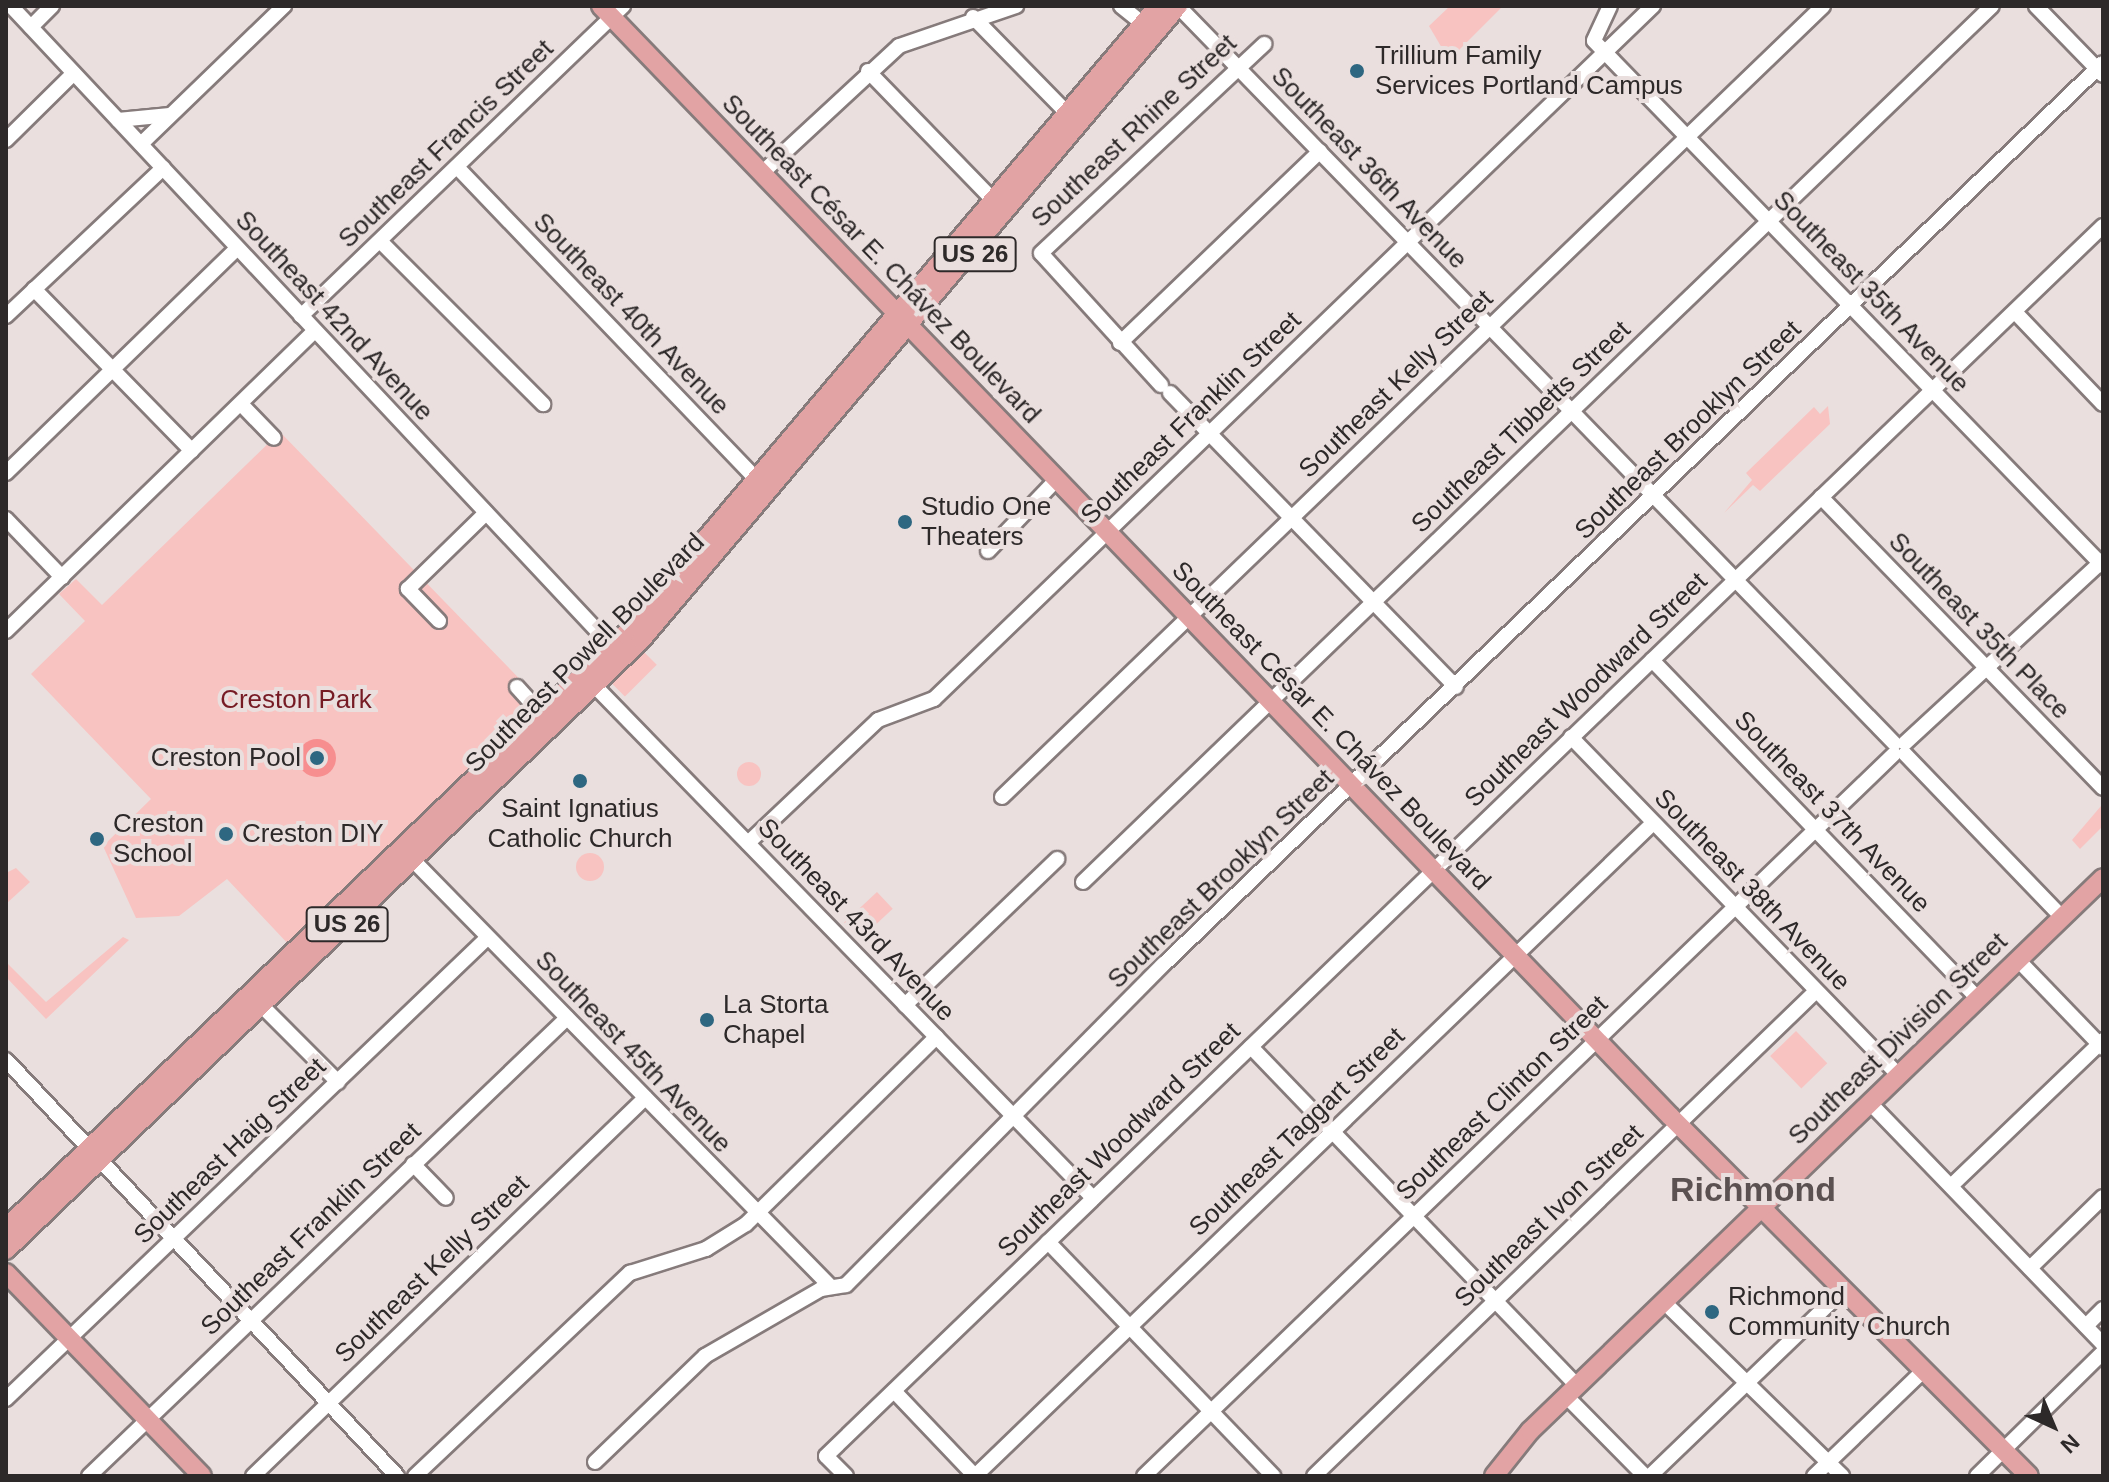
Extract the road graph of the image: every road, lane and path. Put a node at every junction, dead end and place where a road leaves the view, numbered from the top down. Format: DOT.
graph roads {
  1 [pos="11,6"];
  2 [pos="52,6"];
  3 [pos="284,6"];
  4 [pos="1016,6"];
  5 [pos="1121,6"];
  6 [pos="1158,6"];
  7 [pos="1178,6"];
  8 [pos="1610,6"];
  9 [pos="1823,6"];
  10 [pos="1992,6"];
  11 [pos="2036,6"];
  12 [pos="1650,7"];
  13 [pos="612,10"];
  14 [pos="973,17"];
  15 [pos="1143,24"];
  16 [pos="31,27"];
  17 [pos="1264,44"];
  18 [pos="1145,45"];
  19 [pos="1605,52"];
  20 [pos="1235,65"];
  21 [pos="2101,69"];
  22 [pos="868,71"];
  23 [pos="74,73"];
  24 [pos="170,115"];
  25 [pos="1073,119"];
  26 [pos="118,120"];
  27 [pos="1688,138"];
  28 [pos="6,140"];
  29 [pos="141,144"];
  30 [pos="1320,151"];
  31 [pos="457,167"];
  32 [pos="163,168"];
  33 [pos="763,172"];
  34 [pos="995,202"];
  35 [pos="1770,222"];
  36 [pos="2101,234"];
  37 [pos="380,241"];
  38 [pos="1408,243"];
  39 [pos="237,248"];
  40 [pos="34,289"];
  41 [pos="1852,306"];
  42 [pos="2015,312"];
  43 [pos="6,316"];
  44 [pos="301,316"];
  45 [pos="905,322"];
  46 [pos="1490,327"];
  47 [pos="315,331"];
  48 [pos="1120,343"];
  49 [pos="113,370"];
  50 [pos="1934,391"];
  51 [pos="241,404"];
  52 [pos="543,404"];
  53 [pos="2103,404"];
  54 [pos="1572,411"];
  55 [pos="1209,434"];
  56 [pos="274,438"];
  57 [pos="192,451"];
  58 [pos="6,473"];
  59 [pos="1057,479"];
  60 [pos="765,488"];
  61 [pos="1654,496"];
  62 [pos="1821,497"];
  63 [pos="486,513"];
  64 [pos="6,519"];
  65 [pos="1291,519"];
  66 [pos="1108,532"];
  67 [pos="988,551"];
  68 [pos="2102,563"];
  69 [pos="62,577"];
  70 [pos="1736,579"];
  71 [pos="1374,603"];
  72 [pos="1189,616"];
  73 [pos="439,621"];
  74 [pos="6,631"];
  75 [pos="618,653"];
  76 [pos="1652,660"];
  77 [pos="1985,667"];
  78 [pos="589,680"];
  79 [pos="517,687"];
  80 [pos="1456,687"];
  81 [pos="1271,702"];
  82 [pos="548,720"];
  83 [pos="1571,737"];
  84 [pos="1899,749"];
  85 [pos="1352,785"];
  86 [pos="2103,788"];
  87 [pos="1002,797"];
  88 [pos="1653,823"];
  89 [pos="1815,830"];
  90 [pos="748,843"];
  91 [pos="408,855"];
  92 [pos="1057,859"];
  93 [pos="1433,870"];
  94 [pos="2103,878"];
  95 [pos="1083,882"];
  96 [pos="1735,907"];
  97 [pos="2062,917"];
  98 [pos="487,938"];
  99 [pos="1515,955"];
  100 [pos="2018,960"];
  101 [pos="1816,991"];
  102 [pos="1978,999"];
  103 [pos="256,1000"];
  104 [pos="905,1005"];
  105 [pos="567,1018"];
  106 [pos="936,1037"];
  107 [pos="1597,1040"];
  108 [pos="2102,1044"];
  109 [pos="1251,1047"];
  110 [pos="6,1060"];
  111 [pos="1898,1075"];
  112 [pos="338,1082"];
  113 [pos="645,1098"];
  114 [pos="1870,1103"];
  115 [pos="1016,1120"];
  116 [pos="1678,1125"];
  117 [pos="1333,1131"];
  118 [pos="94,1156"];
  119 [pos="413,1164"];
  120 [pos="1951,1186"];
  121 [pos="2103,1197"];
  122 [pos="446,1198"];
  123 [pos="1093,1198"];
  124 [pos="1761,1208"];
  125 [pos="15,1212"];
  126 [pos="757,1213"];
  127 [pos="1414,1216"];
  128 [pos="6,1228"];
  129 [pos="172,1240"];
  130 [pos="1048,1242"];
  131 [pos="6,1250"];
  132 [pos="2030,1268"];
  133 [pos="6,1273"];
  134 [pos="831,1287"];
  135 [pos="1842,1291"];
  136 [pos="1496,1300"];
  137 [pos="1664,1302"];
  138 [pos="2103,1309"];
  139 [pos="249,1322"];
  140 [pos="2086,1326"];
  141 [pos="1130,1327"];
  142 [pos="70,1338"];
  143 [pos="2103,1344"];
  144 [pos="2103,1352"];
  145 [pos="1923,1371"];
  146 [pos="1746,1383"];
  147 [pos="894,1391"];
  148 [pos="1571,1391"];
  149 [pos="6,1399"];
  150 [pos="327,1404"];
  151 [pos="1211,1412"];
  152 [pos="148,1420"];
  153 [pos="2003,1450"];
  154 [pos="595,1462"];
  155 [pos="1828,1463"];
  156 [pos="89,1476"];
  157 [pos="202,1476"];
  158 [pos="253,1476"];
  159 [pos="397,1476"];
  160 [pos="415,1476"];
  161 [pos="846,1476"];
  162 [pos="975,1476"];
  163 [pos="1144,1476"];
  164 [pos="1273,1476"];
  165 [pos="1314,1476"];
  166 [pos="1494,1476"];
  167 [pos="1647,1476"];
  168 [pos="1814,1476"];
  169 [pos="1842,1476"];
  170 [pos="1977,1476"];
  171 [pos="2029,1476"];
  1 -- 16 [label="street, Southeast 42nd Avenue"];
  2 -- 16 [label="street"];
  3 -- 24 [label="street"];
  4 -- 14 [label="street"];
  5 -- 15 [label="street"];
  6 -- 15 [label="main road, Southeast Powell Boulevard / US 26"];
  7 -- 18 [label="main road, Southeast Powell Boulevard / US 26"];
  7 -- 20 [label="street, Southeast 36th Avenue"];
  8 -- 19 [label="street"];
  9 -- 27 [label="street, Southeast Kelly Street"];
  10 -- 35 [label="street, Southeast Tibbetts Street"];
  11 -- 21 [label="street"];
  12 -- 19 [label="street, Southeast Franklin Street"];
  13 -- 31 [label="street, Southeast Francis Street"];
  13 -- 33 [label="main road, Southeast César E. Chávez Boulevard"];
  14 -- 22 [label="street"];
  14 -- 25 [label="street"];
  15 -- 18 [label="main road"];
  15 -- 25 [label="main road, Southeast Powell Boulevard / US 26"];
  16 -- 23 [label="street, Southeast 42nd Avenue"];
  17 -- 20 [label="street, Southeast Rhine Street"];
  18 -- 25 [label="main road, Southeast Powell Boulevard / US 26"];
  19 -- 27 [label="street, Southeast 35th Avenue"];
  19 -- 38 [label="street, Southeast Franklin Street"];
  20 -- 30 [label="street, Southeast 36th Avenue"];
  20 -- 48 [label="street, Southeast Rhine Street"];
  21 -- 41 [label="street, Southeast Brooklyn Street"];
  22 -- 33 [label="street"];
  22 -- 34 [label="street"];
  23 -- 26 [label="street, Southeast 42nd Avenue"];
  23 -- 28 [label="street"];
  24 -- 26 [label="street"];
  24 -- 29 [label="street"];
  25 -- 34 [label="main road, Southeast Powell Boulevard / US 26"];
  25 -- 45 [label="main road, Southeast Powell Boulevard / US 26"];
  26 -- 29 [label="street, Southeast 42nd Avenue"];
  27 -- 35 [label="street, Southeast 35th Avenue"];
  27 -- 46 [label="street, Southeast Kelly Street"];
  29 -- 32 [label="street, Southeast 42nd Avenue"];
  30 -- 38 [label="street, Southeast 36th Avenue"];
  30 -- 48 [label="street"];
  31 -- 37 [label="street, Southeast Francis Street"];
  31 -- 60 [label="street, Southeast 40th Avenue"];
  32 -- 39 [label="street, Southeast 42nd Avenue"];
  32 -- 40 [label="street"];
  33 -- 45 [label="main road, Southeast César E. Chávez Boulevard"];
  34 -- 45 [label="main road, Southeast Powell Boulevard / US 26"];
  35 -- 41 [label="street, Southeast 35th Avenue"];
  35 -- 54 [label="street, Southeast Tibbetts Street"];
  36 -- 42 [label="street, Southeast Woodward Street"];
  37 -- 44 [label="street, Southeast Francis Street"];
  37 -- 52 [label="street"];
  38 -- 46 [label="street, Southeast 36th Avenue"];
  38 -- 55 [label="street, Southeast Franklin Street"];
  39 -- 44 [label="street, Southeast 42nd Avenue"];
  39 -- 49 [label="street"];
  40 -- 43 [label="street"];
  40 -- 49 [label="street"];
  41 -- 50 [label="street, Southeast 35th Avenue"];
  41 -- 61 [label="street, Southeast Brooklyn Street"];
  42 -- 50 [label="street, Southeast Woodward Street"];
  42 -- 53 [label="street"];
  44 -- 47 [label="street, Southeast 42nd Avenue"];
  45 -- 59 [label="main road, Southeast César E. Chávez Boulevard"];
  45 -- 60 [label="main road, Southeast Powell Boulevard / US 26"];
  46 -- 54 [label="street, Southeast 36th Avenue"];
  46 -- 65 [label="street, Southeast Kelly Street"];
  47 -- 51 [label="street"];
  47 -- 63 [label="street, Southeast 42nd Avenue"];
  48 -- 55 [label="street"];
  49 -- 57 [label="street"];
  49 -- 58 [label="street"];
  50 -- 62 [label="street, Southeast Woodward Street"];
  50 -- 68 [label="street, Southeast 35th Avenue"];
  51 -- 56 [label="street"];
  51 -- 57 [label="street"];
  54 -- 61 [label="street, Southeast 36th Avenue"];
  54 -- 71 [label="street, Southeast Tibbetts Street"];
  55 -- 65 [label="street"];
  55 -- 66 [label="street, Southeast Franklin Street"];
  57 -- 69 [label="street"];
  59 -- 66 [label="main road, Southeast César E. Chávez Boulevard"];
  59 -- 67 [label="street"];
  60 -- 75 [label="main road, Southeast Powell Boulevard / US 26"];
  61 -- 70 [label="street, Southeast 36th Avenue"];
  61 -- 80 [label="street, Southeast Brooklyn Street"];
  62 -- 70 [label="street, Southeast Woodward Street"];
  62 -- 77 [label="street, Southeast 35th Place"];
  63 -- 73 [label="street"];
  63 -- 75 [label="street, Southeast 42nd Avenue"];
  64 -- 69 [label="street"];
  65 -- 71 [label="street"];
  65 -- 72 [label="street, Southeast Kelly Street"];
  66 -- 72 [label="main road, Southeast César E. Chávez Boulevard"];
  66 -- 90 [label="street, Southeast Franklin Street"];
  68 -- 77 [label="street, Southeast Clinton Street"];
  69 -- 74 [label="street"];
  70 -- 76 [label="street, Southeast Woodward Street"];
  70 -- 84 [label="street, Southeast 36th Avenue"];
  71 -- 80 [label="street"];
  71 -- 81 [label="street, Southeast Tibbetts Street"];
  72 -- 81 [label="main road, Southeast César E. Chávez Boulevard"];
  72 -- 87 [label="street, Southeast Kelly Street"];
  75 -- 78 [label="main road, Southeast Powell Boulevard / US 26"];
  76 -- 83 [label="street, Southeast Woodward Street"];
  76 -- 89 [label="street, Southeast 37th Avenue"];
  77 -- 84 [label="street, Southeast Clinton Street"];
  77 -- 86 [label="street, Southeast 35th Place"];
  78 -- 82 [label="main road, Southeast Powell Boulevard / US 26"];
  78 -- 90 [label="street, Southeast 43rd Avenue"];
  79 -- 82 [label="street"];
  80 -- 85 [label="street, Southeast Brooklyn Street"];
  81 -- 85 [label="main road, Southeast César E. Chávez Boulevard"];
  81 -- 95 [label="street, Southeast Tibbetts Street"];
  82 -- 91 [label="main road, Southeast Powell Boulevard / US 26"];
  83 -- 88 [label="street, Southeast 38th Avenue"];
  83 -- 93 [label="street, Southeast Woodward Street"];
  84 -- 89 [label="street, Southeast Clinton Street"];
  84 -- 97 [label="street, Southeast 36th Avenue"];
  85 -- 93 [label="main road, Southeast César E. Chávez Boulevard"];
  85 -- 115 [label="street, Southeast Brooklyn Street"];
  88 -- 96 [label="street, Southeast 38th Avenue"];
  88 -- 99 [label="street, Southeast Taggart Street"];
  89 -- 96 [label="street, Southeast Clinton Street"];
  89 -- 102 [label="street, Southeast 37th Avenue"];
  90 -- 104 [label="street, Southeast 43rd Avenue"];
  91 -- 98 [label="street, Southeast 45th Avenue"];
  91 -- 103 [label="main road, Southeast Powell Boulevard / US 26"];
  92 -- 104 [label="street"];
  93 -- 99 [label="main road, Southeast César E. Chávez Boulevard"];
  93 -- 109 [label="street, Southeast Woodward Street"];
  94 -- 97 [label="main road, Southeast Division Street"];
  96 -- 101 [label="street, Southeast 38th Avenue"];
  96 -- 107 [label="street, Southeast Clinton Street"];
  97 -- 100 [label="main road, Southeast Division Street"];
  98 -- 105 [label="street, Southeast 45th Avenue"];
  98 -- 112 [label="street, Southeast Haig Street"];
  99 -- 107 [label="main road, Southeast César E. Chávez Boulevard"];
  99 -- 117 [label="street, Southeast Taggart Street"];
  100 -- 102 [label="main road, Southeast Division Street"];
  100 -- 108 [label="street"];
  101 -- 111 [label="street, Southeast 38th Avenue"];
  101 -- 116 [label="street, Southeast Ivon Street"];
  102 -- 111 [label="main road, Southeast Division Street"];
  103 -- 112 [label="street"];
  103 -- 118 [label="main road, Southeast Powell Boulevard / US 26"];
  104 -- 106 [label="street, Southeast 43rd Avenue"];
  105 -- 113 [label="street, Southeast 45th Avenue"];
  105 -- 119 [label="street, Southeast Franklin Street"];
  106 -- 115 [label="street, Southeast 43rd Avenue"];
  106 -- 126 [label="street"];
  107 -- 116 [label="main road, Southeast César E. Chávez Boulevard"];
  107 -- 127 [label="street, Southeast Clinton Street"];
  108 -- 120 [label="street"];
  109 -- 117 [label="street"];
  109 -- 123 [label="street, Southeast Woodward Street"];
  110 -- 118 [label="street"];
  111 -- 114 [label="main road, Southeast Division Street"];
  112 -- 129 [label="street, Southeast Haig Street"];
  113 -- 126 [label="street, Southeast 45th Avenue"];
  113 -- 150 [label="street, Southeast Kelly Street"];
  114 -- 120 [label="street"];
  114 -- 124 [label="main road, Southeast Division Street"];
  115 -- 123 [label="street, Southeast 43rd Avenue"];
  115 -- 134 [label="street, Southeast Brooklyn Street"];
  116 -- 124 [label="main road, Southeast César E. Chávez Boulevard"];
  116 -- 136 [label="street, Southeast Ivon Street"];
  117 -- 127 [label="street"];
  117 -- 141 [label="street, Southeast Taggart Street"];
  118 -- 125 [label="main road, Southeast Powell Boulevard / US 26"];
  118 -- 129 [label="street"];
  118 -- 131 [label="main road, Southeast Powell Boulevard / US 26"];
  119 -- 122 [label="street"];
  119 -- 139 [label="street, Southeast Franklin Street"];
  120 -- 132 [label="street"];
  121 -- 132 [label="street"];
  123 -- 130 [label="street, Southeast Woodward Street"];
  124 -- 135 [label="main road, Southeast César E. Chávez Boulevard"];
  124 -- 137 [label="main road, Southeast Division Street"];
  125 -- 128 [label="main road, Southeast Powell Boulevard / US 26"];
  126 -- 134 [label="street, Southeast 45th Avenue"];
  126 -- 160 [label="street"];
  127 -- 136 [label="street"];
  127 -- 151 [label="street, Southeast Clinton Street"];
  129 -- 139 [label="street"];
  129 -- 142 [label="street, Southeast Haig Street"];
  130 -- 141 [label="street"];
  130 -- 147 [label="street, Southeast Woodward Street"];
  132 -- 140 [label="street"];
  133 -- 142 [label="main road"];
  134 -- 154 [label="street, Southeast Brooklyn Street"];
  135 -- 145 [label="main road, Southeast César E. Chávez Boulevard"];
  135 -- 146 [label="street"];
  136 -- 148 [label="street"];
  136 -- 165 [label="street, Southeast Ivon Street"];
  137 -- 146 [label="street"];
  137 -- 148 [label="main road, Southeast Division Street"];
  138 -- 140 [label="street"];
  139 -- 150 [label="street"];
  139 -- 152 [label="street, Southeast Franklin Street"];
  140 -- 143 [label="street"];
  141 -- 151 [label="street"];
  141 -- 162 [label="street, Southeast Taggart Street"];
  142 -- 149 [label="street, Southeast Haig Street"];
  142 -- 152 [label="main road"];
  144 -- 153 [label="street"];
  145 -- 153 [label="main road, Southeast César E. Chávez Boulevard"];
  145 -- 155 [label="street"];
  146 -- 155 [label="street"];
  146 -- 167 [label="street"];
  147 -- 161 [label="street, Southeast Woodward Street"];
  147 -- 162 [label="street"];
  148 -- 166 [label="main road, Southeast Division Street"];
  148 -- 167 [label="street"];
  150 -- 158 [label="street, Southeast Kelly Street"];
  150 -- 159 [label="street"];
  151 -- 163 [label="street, Southeast Clinton Street"];
  151 -- 164 [label="street"];
  152 -- 156 [label="street, Southeast Franklin Street"];
  152 -- 157 [label="main road"];
  153 -- 170 [label="street"];
  153 -- 171 [label="main road, Southeast César E. Chávez Boulevard"];
  155 -- 168 [label="street"];
  155 -- 169 [label="street"];
}
